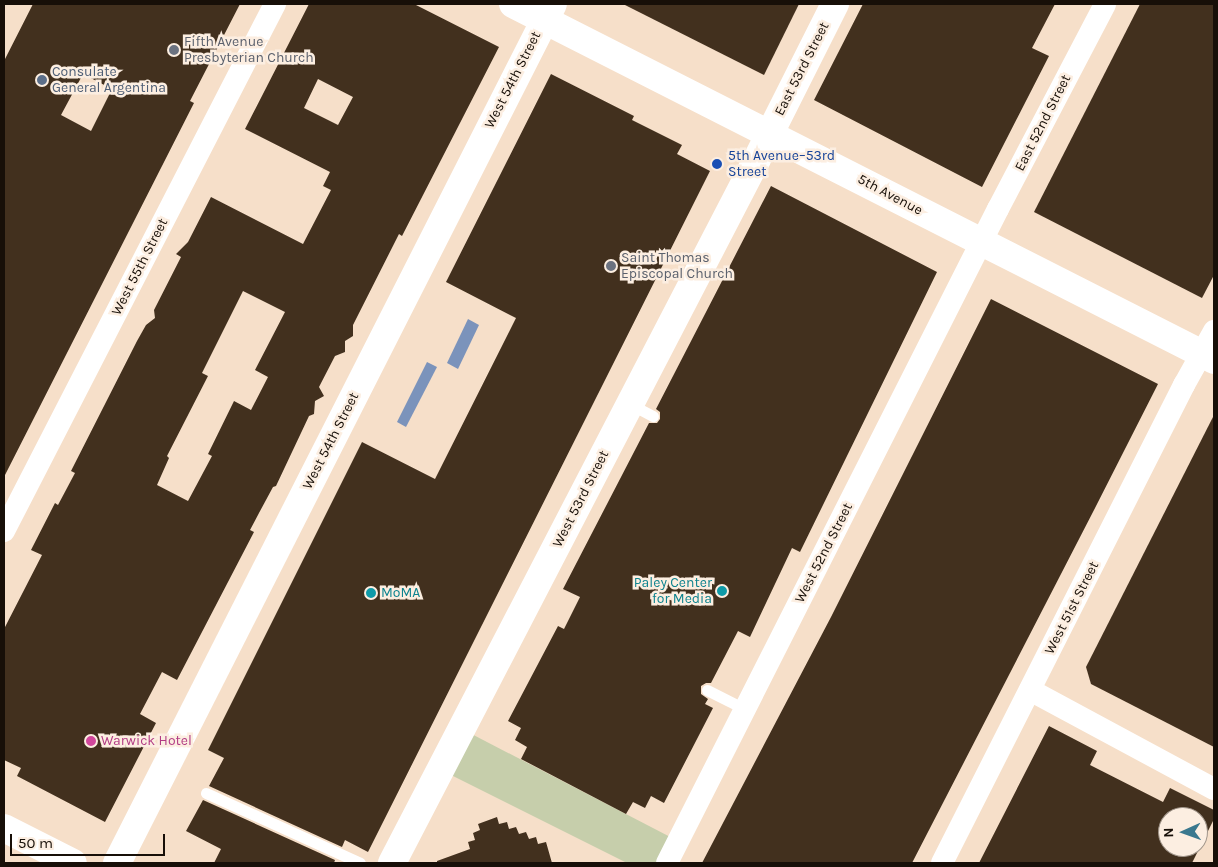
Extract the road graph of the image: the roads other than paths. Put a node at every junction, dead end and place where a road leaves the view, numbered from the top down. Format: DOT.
graph roads {
  1 [pos="275,4"];
  2 [pos="513,4"];
  3 [pos="835,4"];
  4 [pos="1105,4"];
  5 [pos="548,12"];
  6 [pos="769,133"];
  7 [pos="983,242"];
  8 [pos="1210,348"];
  9 [pos="4,531"];
  10 [pos="707,690"];
  11 [pos="1030,690"];
  12 [pos="745,708"];
  13 [pos="1214,789"];
  14 [pos="206,794"];
  15 [pos="4,828"];
  16 [pos="73,863"];
  17 [pos="117,863"];
  18 [pos="360,863"];
  19 [pos="392,863"];
  20 [pos="666,863"];
  21 [pos="942,863"];
  1 -- 9 [label="street, West 55th Street"];
  2 -- 5 [label="main road, 5th Avenue"];
  3 -- 6 [label="main road, East 53rd Street"];
  4 -- 7 [label="street, East 52nd Street"];
  5 -- 6 [label="main road, 5th Avenue"];
  5 -- 17 [label="main road, West 54th Street"];
  6 -- 7 [label="main road, 5th Avenue"];
  6 -- 19 [label="main road, West 53rd Street"];
  7 -- 8 [label="main road, 5th Avenue"];
  7 -- 12 [label="street, West 52nd Street"];
  8 -- 11 [label="street, West 51st Street"];
  10 -- 12 [label="lane"];
  11 -- 13 [label="street"];
  11 -- 21 [label="street, West 51st Street"];
  12 -- 20 [label="street, West 52nd Street"];
  14 -- 18 [label="lane"];
  15 -- 16 [label="main road"];
}
